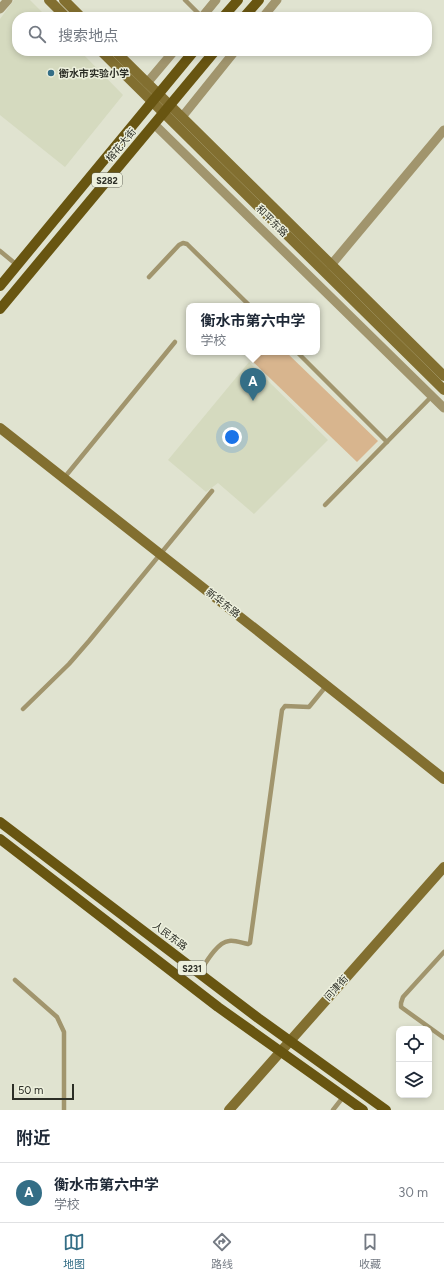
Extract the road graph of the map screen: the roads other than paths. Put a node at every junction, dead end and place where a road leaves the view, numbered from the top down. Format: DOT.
graph roads {
  1 [pos="8,0"];
  2 [pos="49,0"];
  3 [pos="64,0"];
  4 [pos="185,0"];
  5 [pos="216,0"];
  6 [pos="238,0"];
  7 [pos="259,0"];
  8 [pos="277,0"];
  9 [pos="0,9"];
  10 [pos="61,12"];
  11 [pos="76,12"];
  12 [pos="197,12"];
  13 [pos="206,12"];
  14 [pos="227,12"];
  15 [pos="248,12"];
  16 [pos="267,12"];
  17 [pos="107,56"];
  18 [pos="120,56"];
  19 [pos="170,56"];
  20 [pos="190,56"];
  21 [pos="211,56"];
  22 [pos="231,56"];
  23 [pos="147,83"];
  24 [pos="155,98"];
  25 [pos="166,109"];
  26 [pos="182,117"];
  27 [pos="154,124"];
  28 [pos="444,130"];
  29 [pos="0,251"];
  30 [pos="17,265"];
  31 [pos="331,265"];
  32 [pos="149,277"];
  33 [pos="0,286"];
  34 [pos="247,303"];
  35 [pos="0,309"];
  36 [pos="174,342"];
  37 [pos="300,355"];
  38 [pos="444,376"];
  39 [pos="444,390"];
  40 [pos="432,396"];
  41 [pos="444,408"];
  42 [pos="0,428"];
  43 [pos="387,442"];
  44 [pos="64,478"];
  45 [pos="212,491"];
  46 [pos="325,505"];
  47 [pos="160,554"];
  48 [pos="327,685"];
  49 [pos="23,709"];
  50 [pos="444,779"];
  51 [pos="0,822"];
  52 [pos="0,839"];
  53 [pos="444,867"];
  54 [pos="444,952"];
  55 [pos="199,973"];
  56 [pos="15,980"];
  57 [pos="444,1038"];
  58 [pos="290,1041"];
  59 [pos="280,1052"];
  60 [pos="344,1096"];
  61 [pos="64,1110"];
  62 [pos="229,1110"];
  63 [pos="333,1110"];
  64 [pos="363,1110"];
  65 [pos="386,1110"];
  1 -- 9 [label="street"];
  2 -- 10 [label="main road"];
  3 -- 11 [label="main road"];
  4 -- 12 [label="lane"];
  5 -- 13 [label="street"];
  6 -- 14 [label="main road"];
  7 -- 15 [label="main road"];
  8 -- 16 [label="street"];
  17 -- 24 [label="main road, 和平东路"];
  18 -- 23 [label="main road, 和平东路"];
  19 -- 23 [label="street"];
  20 -- 24 [label="main road, 榕花大街 / S282"];
  21 -- 25 [label="main road, 榕花大街 / S282"];
  22 -- 26 [label="street"];
  23 -- 24 [label="main road, 和平东路"];
  24 -- 25 [label="main road, 和平东路"];
  24 -- 30 [label="main road, 榕花大街 / S282"];
  25 -- 26 [label="main road, 和平东路"];
  25 -- 27 [label="main road, 榕花大街 / S282"];
  25 -- 39 [label="main road, 和平东路"];
  26 -- 31 [label="main road, 和平东路"];
  27 -- 35 [label="main road, 榕花大街 / S282"];
  27 -- 40 [label="street"];
  28 -- 31 [label="street"];
  29 -- 30 [label="lane"];
  30 -- 33 [label="main road, 榕花大街 / S282"];
  31 -- 38 [label="main road, 和平东路"];
  32 -- 34 [label="lane"];
  36 -- 44 [label="lane"];
  37 -- 43 [label="lane"];
  40 -- 41 [label="street"];
  40 -- 43 [label="lane"];
  42 -- 44 [label="main road, 新华东路"];
  43 -- 46 [label="lane"];
  44 -- 47 [label="main road, 新华东路"];
  45 -- 47 [label="lane"];
  47 -- 48 [label="main road, 新华东路"];
  47 -- 49 [label="lane"];
  48 -- 50 [label="main road, 新华东路"];
  48 -- 55 [label="lane"];
  51 -- 55 [label="main road, 人民东路 / S231"];
  52 -- 59 [label="main road, S231"];
  53 -- 58 [label="main road, 问津街"];
  54 -- 57 [label="lane"];
  55 -- 58 [label="main road, 人民东路 / S231"];
  56 -- 61 [label="lane"];
  58 -- 59 [label="main road, 问津街"];
  58 -- 65 [label="main road, 人民东路 / S231"];
  59 -- 60 [label="main road, S231"];
  59 -- 62 [label="main road, 问津街"];
  60 -- 63 [label="lane"];
  60 -- 64 [label="main road, S231"];
}
